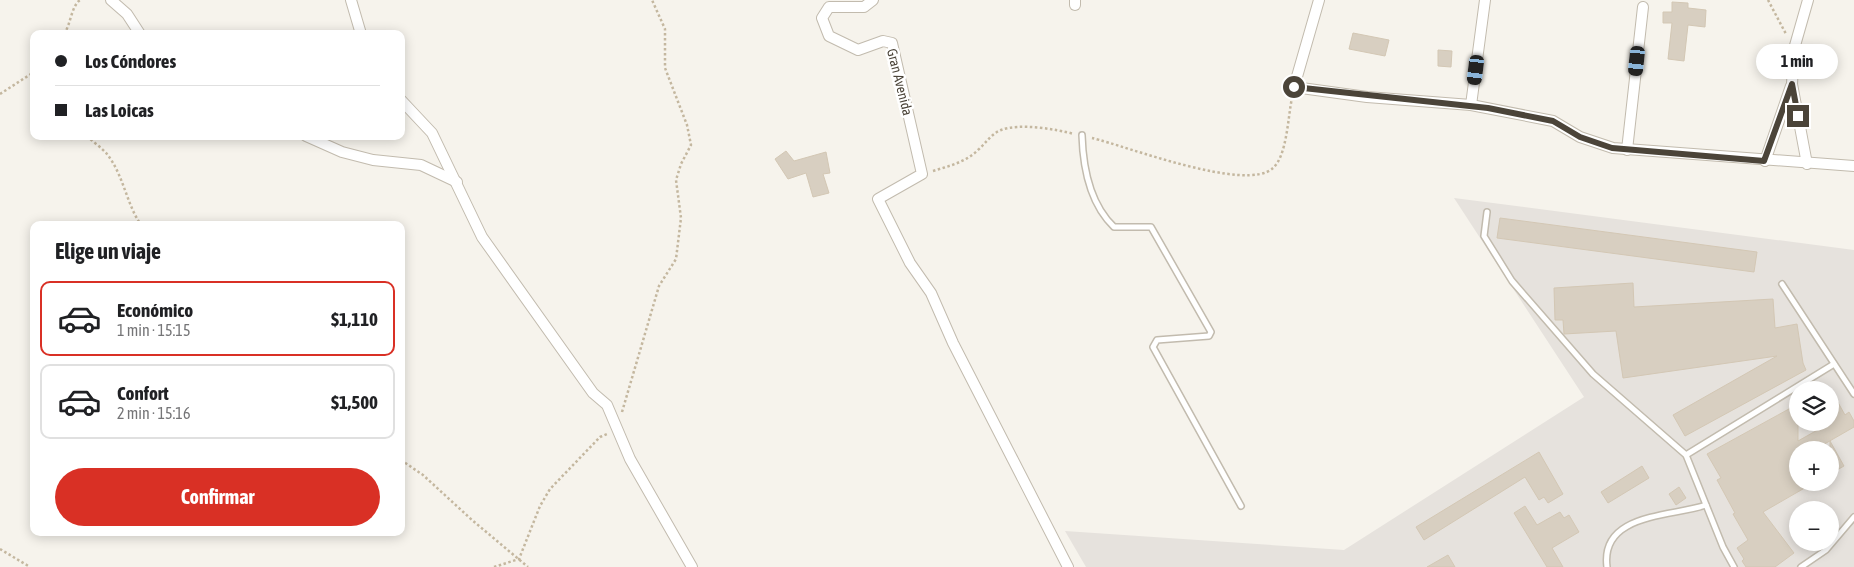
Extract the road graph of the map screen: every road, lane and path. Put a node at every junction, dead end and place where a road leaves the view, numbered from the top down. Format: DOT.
graph roads {
  1 [pos="80,0"];
  2 [pos="111,0"];
  3 [pos="123,0"];
  4 [pos="351,0"];
  5 [pos="652,0"];
  6 [pos="873,0"];
  7 [pos="1319,0"];
  8 [pos="1484,0"];
  9 [pos="1768,0"];
  10 [pos="1808,0"];
  11 [pos="1643,8"];
  12 [pos="127,14"];
  13 [pos="67,30"];
  14 [pos="137,30"];
  15 [pos="360,30"];
  16 [pos="1794,49"];
  17 [pos="30,75"];
  18 [pos="1792,84"];
  19 [pos="1294,87"];
  20 [pos="0,94"];
  21 [pos="405,104"];
  22 [pos="1472,105"];
  23 [pos="1082,135"];
  24 [pos="91,140"];
  25 [pos="315,140"];
  26 [pos="1627,150"];
  27 [pos="1764,161"];
  28 [pos="1807,164"];
  29 [pos="1854,166"];
  30 [pos="922,174"];
  31 [pos="457,182"];
  32 [pos="1487,212"];
  33 [pos="139,221"];
  34 [pos="1782,284"];
  35 [pos="1834,364"];
  36 [pos="1854,394"];
  37 [pos="616,429"];
  38 [pos="1686,455"];
  39 [pos="405,463"];
  40 [pos="1706,505"];
  41 [pos="1241,506"];
  42 [pos="1854,517"];
  43 [pos="0,549"];
  44 [pos="520,559"];
  45 [pos="30,567"];
  46 [pos="494,567"];
  47 [pos="528,567"];
  48 [pos="692,567"];
  49 [pos="1068,567"];
  50 [pos="1607,567"];
  51 [pos="1734,567"];
  52 [pos="1801,567"];
  1 -- 13 [label="path"];
  2 -- 12 [label="street"];
  3 -- 12 [label="street"];
  4 -- 15 [label="street"];
  5 -- 37 [label="path"];
  6 -- 30 [label="street, Gran Avenida"];
  7 -- 19 [label="street"];
  8 -- 22 [label="street"];
  9 -- 16 [label="path"];
  10 -- 16 [label="street"];
  11 -- 26 [label="street"];
  12 -- 14 [label="street"];
  16 -- 18 [label="street"];
  17 -- 20 [label="path"];
  18 -- 27 [label="street"];
  18 -- 28 [label="street"];
  19 -- 22 [label="street"];
  19 -- 23 [label="path"];
  21 -- 31 [label="street"];
  22 -- 26 [label="street"];
  23 -- 30 [label="path"];
  23 -- 41 [label="lane"];
  24 -- 33 [label="path"];
  25 -- 31 [label="street"];
  26 -- 27 [label="street"];
  27 -- 28 [label="street"];
  28 -- 29 [label="street"];
  30 -- 49 [label="street"];
  31 -- 37 [label="street"];
  32 -- 38 [label="lane"];
  34 -- 35 [label="lane"];
  35 -- 36 [label="lane"];
  35 -- 38 [label="lane"];
  37 -- 44 [label="path"];
  37 -- 48 [label="street"];
  38 -- 40 [label="lane"];
  39 -- 44 [label="path"];
  40 -- 50 [label="lane"];
  40 -- 51 [label="lane"];
  42 -- 52 [label="lane"];
  43 -- 45 [label="path"];
  44 -- 46 [label="path"];
  44 -- 47 [label="path"];
}
